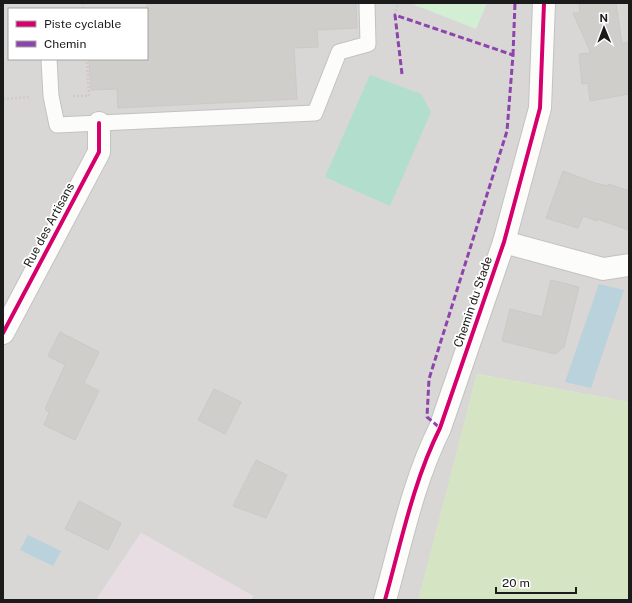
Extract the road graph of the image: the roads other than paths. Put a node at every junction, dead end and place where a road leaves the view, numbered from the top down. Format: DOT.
graph roads {
  1 [pos="367,3"];
  2 [pos="544,3"];
  3 [pos="49,60"];
  4 [pos="99,123"];
  5 [pos="504,242"];
  6 [pos="629,265"];
  7 [pos="3,333"];
  8 [pos="385,600"];
  1 -- 4 [label="lane"];
  2 -- 5 [label="street, Chemin du Stade"];
  3 -- 4 [label="lane"];
  4 -- 7 [label="street, Rue des Artisans"];
  5 -- 6 [label="street"];
  5 -- 8 [label="street, Chemin du Stade"];
}
